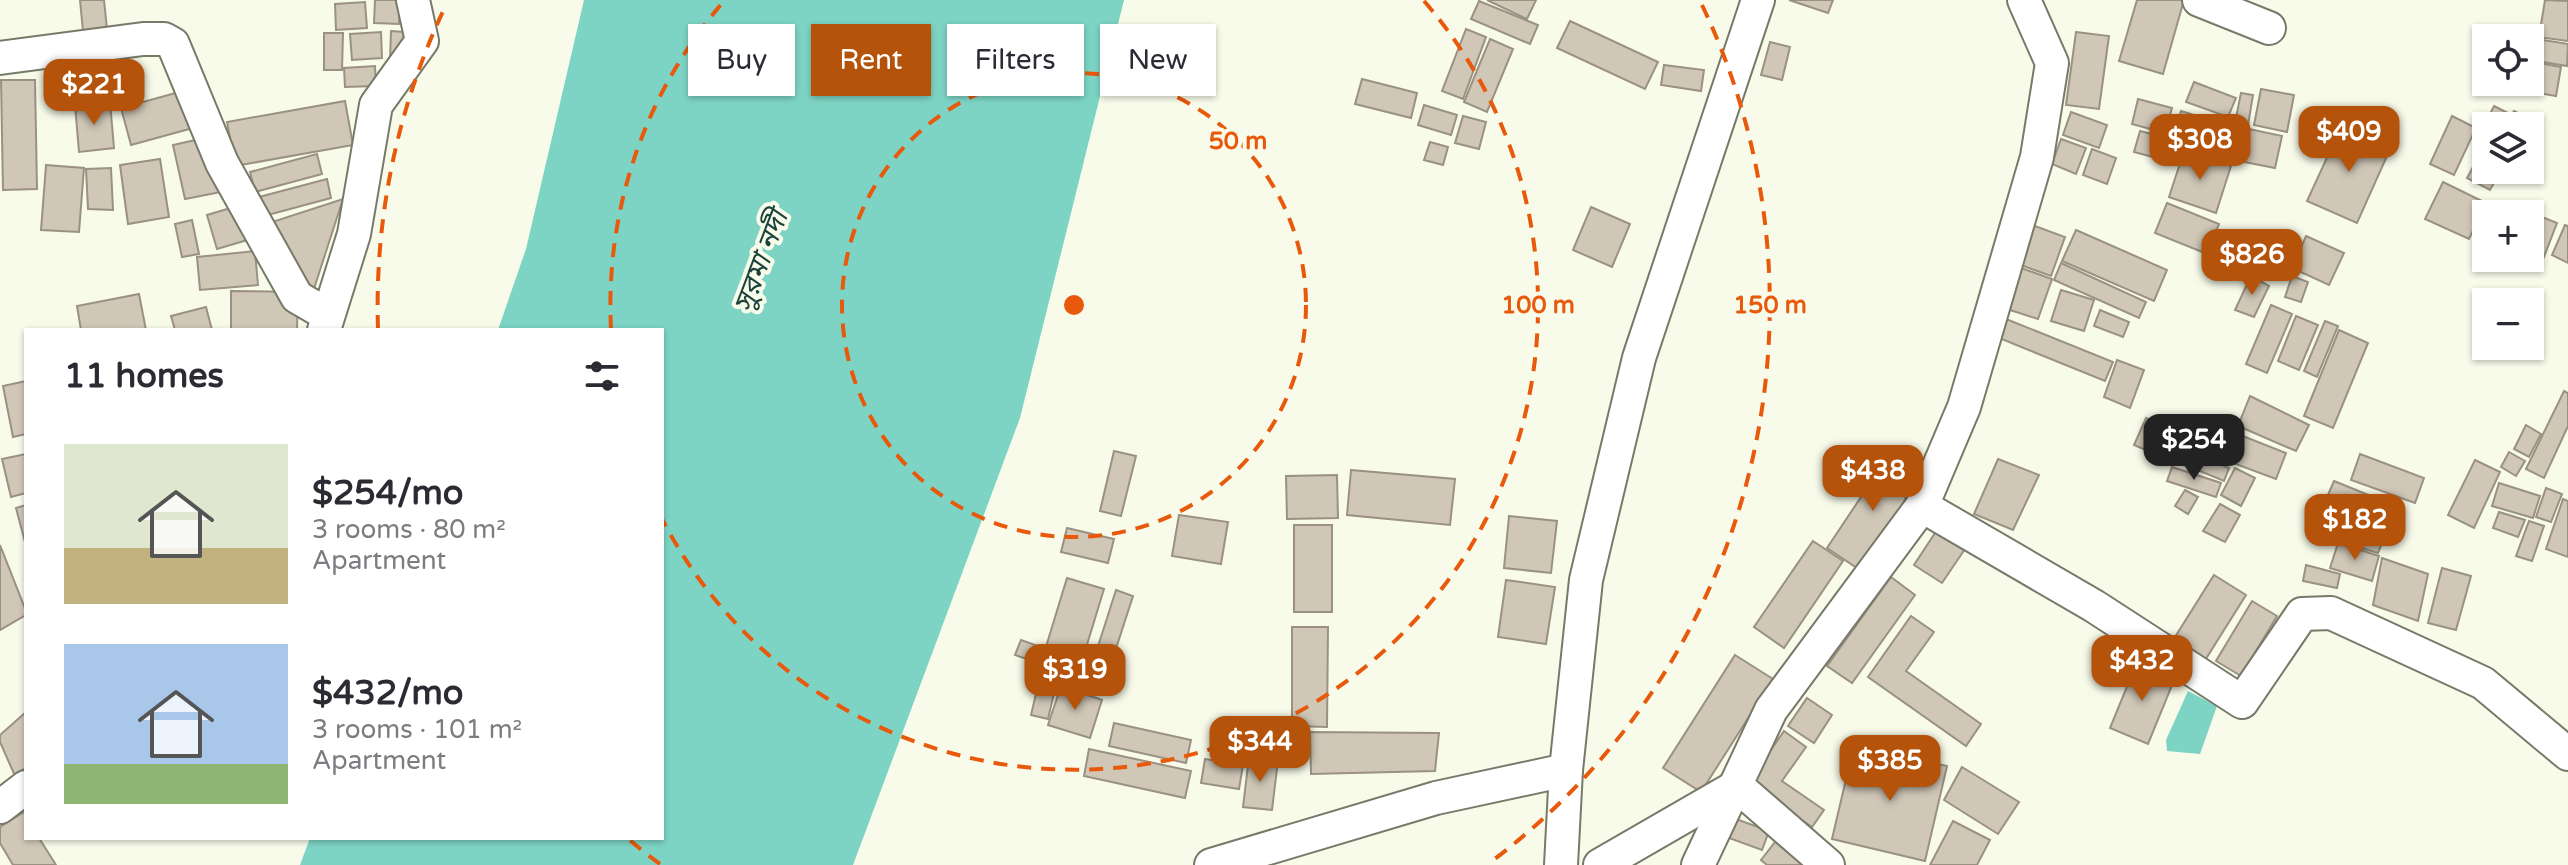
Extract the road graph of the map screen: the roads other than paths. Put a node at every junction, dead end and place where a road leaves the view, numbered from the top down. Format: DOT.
graph roads {
  1 [pos="413,0"];
  2 [pos="1758,0"];
  3 [pos="2024,0"];
  4 [pos="2199,0"];
  5 [pos="2269,28"];
  6 [pos="0,58"];
  7 [pos="326,322"];
  8 [pos="1922,506"];
  9 [pos="2568,754"];
  10 [pos="1566,770"];
  11 [pos="1737,786"];
  12 [pos="24,789"];
  13 [pos="0,807"];
  14 [pos="1211,865"];
  15 [pos="1561,865"];
  16 [pos="1600,865"];
  17 [pos="1698,865"];
  18 [pos="1828,865"];
  1 -- 7 [label="street"];
  2 -- 10 [label="street"];
  3 -- 8 [label="street"];
  4 -- 5 [label="street"];
  6 -- 7 [label="street"];
  8 -- 9 [label="street"];
  8 -- 11 [label="street"];
  10 -- 14 [label="street"];
  10 -- 15 [label="street"];
  11 -- 16 [label="street"];
  11 -- 17 [label="street"];
  11 -- 18 [label="street"];
  12 -- 13 [label="street"];
}
